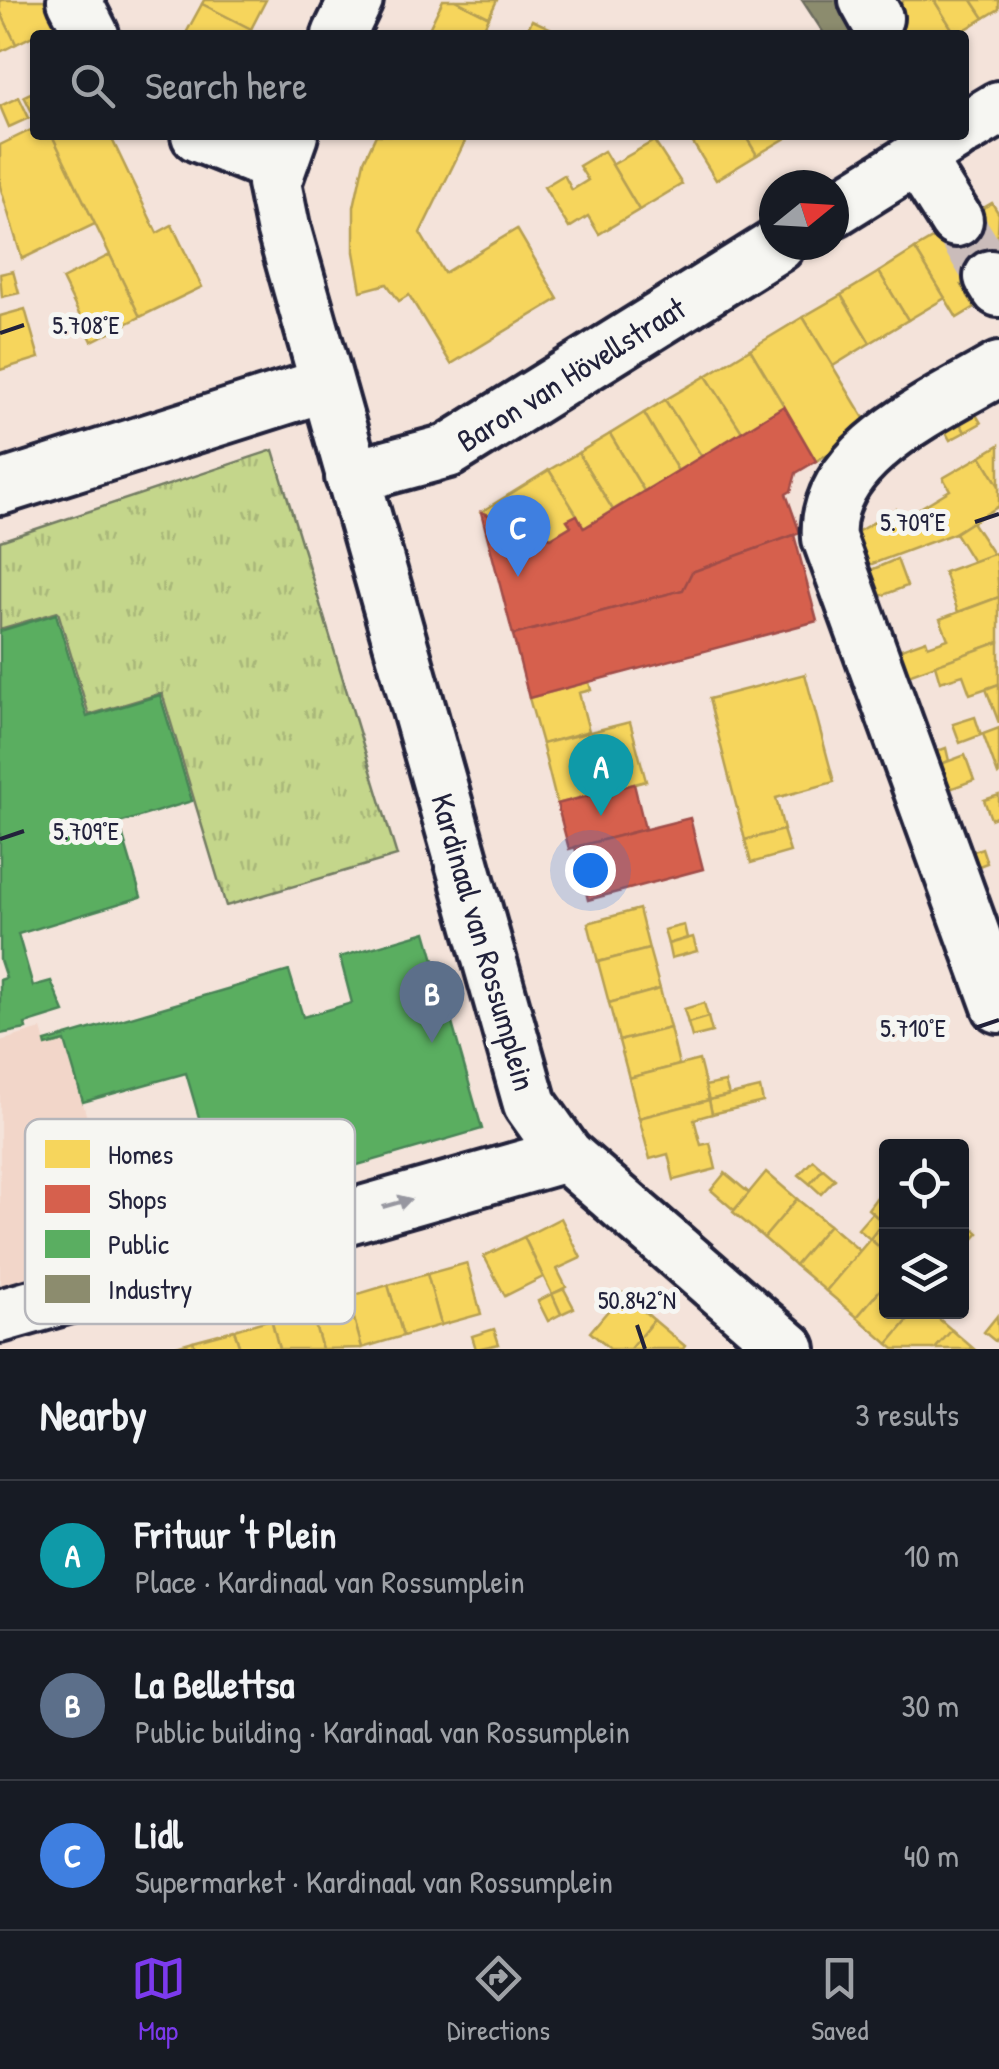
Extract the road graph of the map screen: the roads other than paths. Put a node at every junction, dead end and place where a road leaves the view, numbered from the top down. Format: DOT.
graph roads {
  1 [pos="74,0"];
  2 [pos="356,0"];
  3 [pos="89,30"];
  4 [pos="341,30"];
  5 [pos="999,108"];
  6 [pos="969,125"];
  7 [pos="225,140"];
  8 [pos="943,140"];
  9 [pos="945,140"];
  10 [pos="284,151"];
  11 [pos="849,200"];
  12 [pos="956,220"];
  13 [pos="759,257"];
  14 [pos="999,369"];
  15 [pos="325,385"];
  16 [pos="352,477"];
  17 [pos="0,488"];
  18 [pos="999,1006"];
  19 [pos="566,1155"];
  20 [pos="355,1215"];
  21 [pos="25,1309"];
  22 [pos="0,1316"];
  23 [pos="788,1349"];
  1 -- 3 [label="street"];
  2 -- 4 [label="street"];
  5 -- 6 [label="street"];
  7 -- 10 [label="street"];
  8 -- 11 [label="street"];
  9 -- 12 [label="street"];
  10 -- 15 [label="street, Kardinaal van Rossumplein"];
  13 -- 16 [label="street, Baron van Hövellstraat"];
  14 -- 18 [label="street"];
  15 -- 16 [label="street, Kardinaal van Rossumplein"];
  15 -- 17 [label="street"];
  16 -- 19 [label="street, Kardinaal van Rossumplein"];
  20 -- 19 [label="street, one-way"];
  19 -- 23 [label="street, Kardinaal van Rossumplein"];
  22 -- 21 [label="street, one-way"];
}
